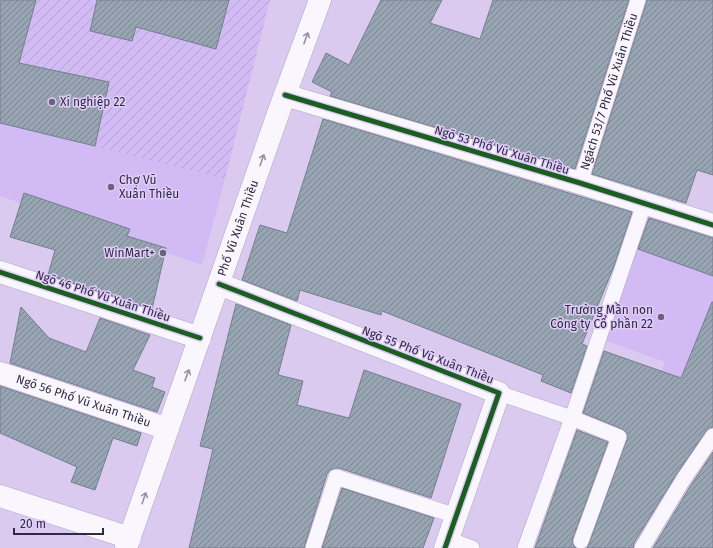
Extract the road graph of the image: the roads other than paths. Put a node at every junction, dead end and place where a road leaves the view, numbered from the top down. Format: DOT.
graph roads {
  1 [pos="320,0"];
  2 [pos="638,0"];
  3 [pos="285,95"];
  4 [pos="580,183"];
  5 [pos="644,204"];
  6 [pos="713,225"];
  7 [pos="0,272"];
  8 [pos="219,284"];
  9 [pos="200,338"];
  10 [pos="0,373"];
  11 [pos="499,393"];
  12 [pos="572,418"];
  13 [pos="168,429"];
  14 [pos="713,436"];
  15 [pos="0,496"];
  16 [pos="456,516"];
  17 [pos="581,541"];
  18 [pos="128,543"];
  19 [pos="447,544"];
  20 [pos="313,548"];
  21 [pos="472,548"];
  22 [pos="525,548"];
  23 [pos="642,548"];
  3 -- 1 [label="street, Phố Vũ Xuân Thiều, one-way"];
  2 -- 4 [label="lane, Ngách 53/7 Phố Vũ Xuân Thiều"];
  3 -- 4 [label="street, Ngõ 53 Phố Vũ Xuân Thiều"];
  8 -- 3 [label="street, Phố Vũ Xuân Thiều, one-way"];
  4 -- 5 [label="street, Ngõ 53 Phố Vũ Xuân Thiều"];
  5 -- 6 [label="street, Ngõ 53 Phố Vũ Xuân Thiều"];
  5 -- 12 [label="lane"];
  7 -- 9 [label="street, Ngõ 46 Phố Vũ Xuân Thiều"];
  8 -- 9 [label="street, Phố Vũ Xuân Thiều"];
  8 -- 11 [label="street, Ngõ 55 Phố Vũ Xuân Thiều"];
  13 -- 9 [label="street, Phố Vũ Xuân Thiều, one-way"];
  10 -- 13 [label="street, Ngõ 56 Phố Vũ Xuân Thiều"];
  11 -- 12 [label="lane"];
  11 -- 16 [label="street, Ngõ 55 Phố Vũ Xuân Thiều"];
  12 -- 17 [label="lane"];
  12 -- 22 [label="lane"];
  18 -- 13 [label="street, Phố Vũ Xuân Thiều, one-way"];
  14 -- 23 [label="lane"];
  15 -- 18 [label="street"];
  16 -- 19 [label="street, Ngõ 55 Phố Vũ Xuân Thiều"];
  16 -- 20 [label="lane"];
  19 -- 21 [label="lane"];
}
